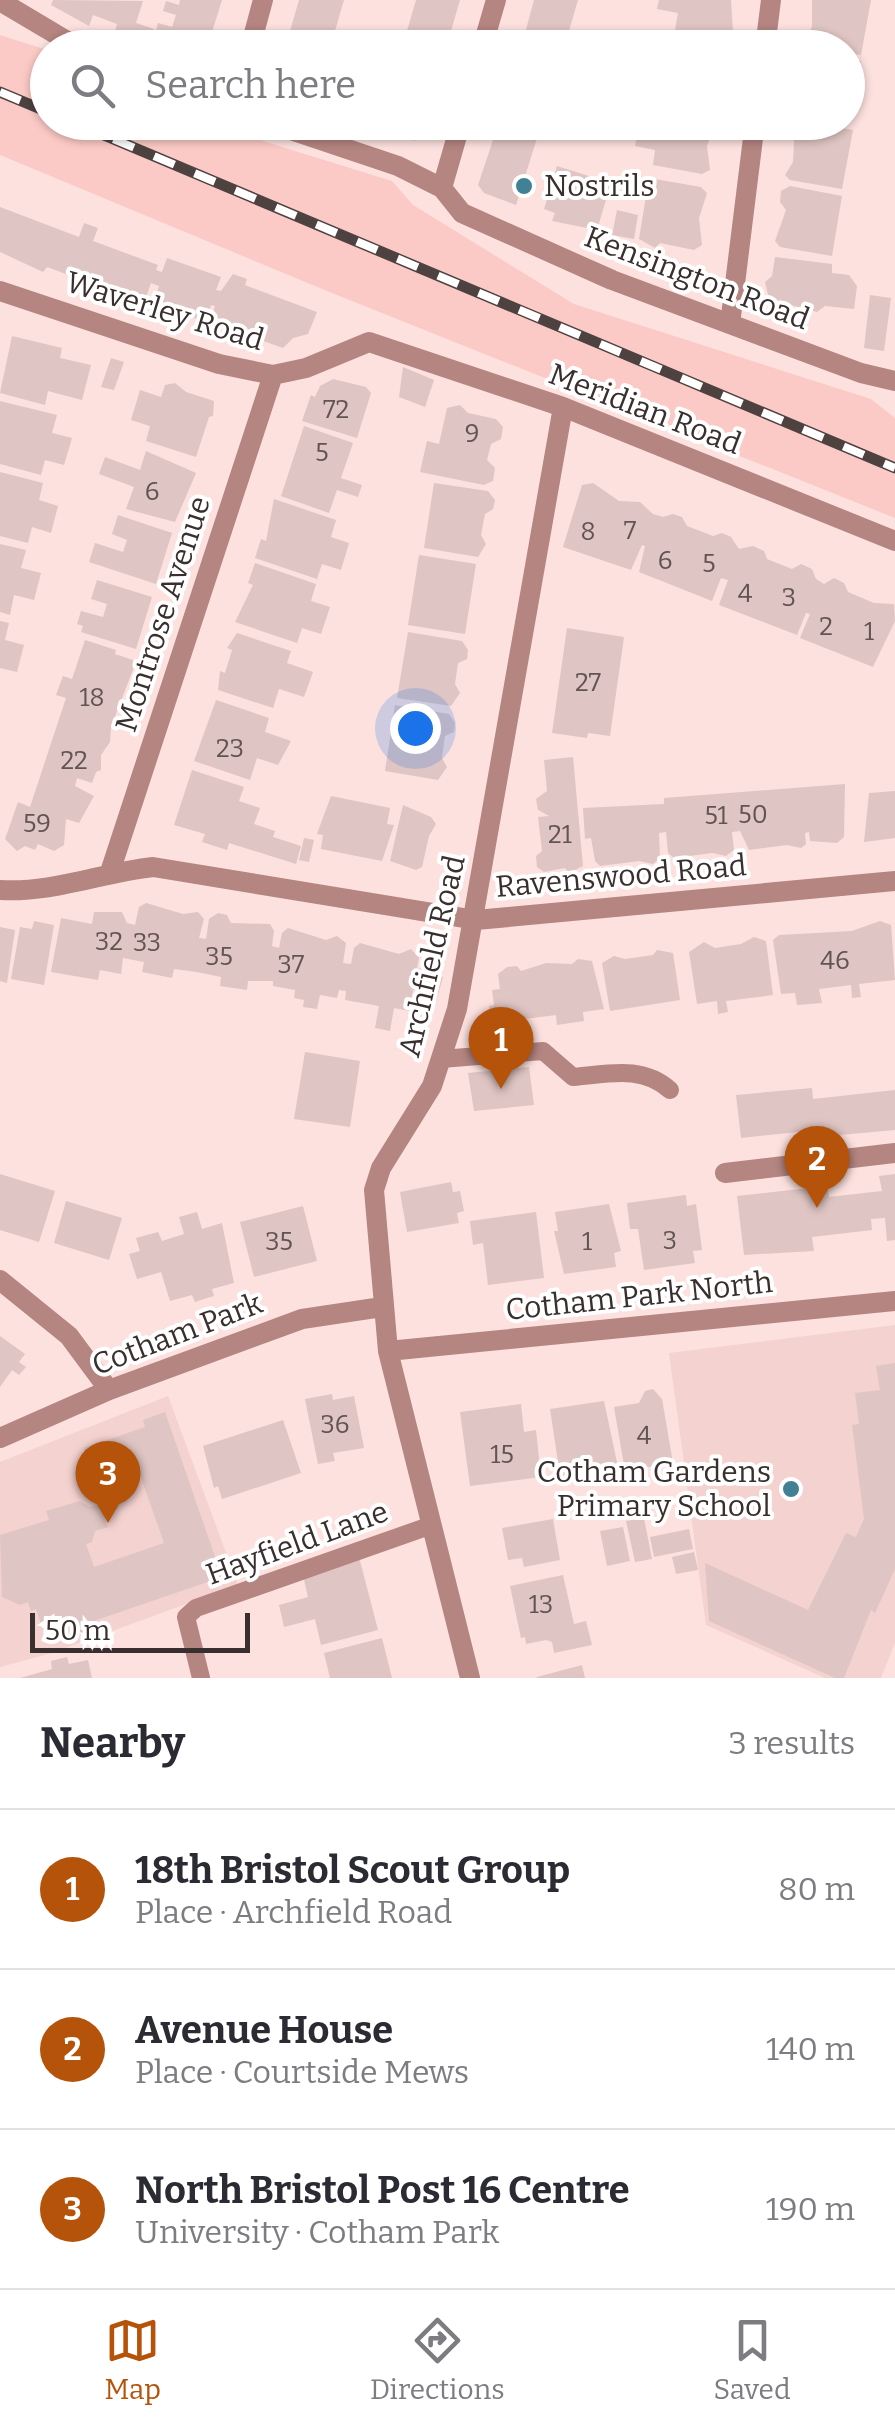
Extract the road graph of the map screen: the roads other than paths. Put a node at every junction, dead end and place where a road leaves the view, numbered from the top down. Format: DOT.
graph roads {
  1 [pos="263,0"];
  2 [pos="496,0"];
  3 [pos="771,0"];
  4 [pos="13,4"];
  5 [pos="53,30"];
  6 [pos="255,30"];
  7 [pos="487,30"];
  8 [pos="767,30"];
  9 [pos="321,140"];
  10 [pos="456,140"];
  11 [pos="753,140"];
  12 [pos="442,188"];
  13 [pos="0,291"];
  14 [pos="730,324"];
  15 [pos="369,342"];
  16 [pos="273,375"];
  17 [pos="895,381"];
  18 [pos="563,406"];
  19 [pos="895,541"];
  20 [pos="110,872"];
  21 [pos="895,881"];
  22 [pos="0,890"];
  23 [pos="476,920"];
  24 [pos="441,1059"];
  25 [pos="670,1090"];
  26 [pos="895,1154"];
  27 [pos="725,1173"];
  28 [pos="0,1280"];
  29 [pos="895,1301"];
  30 [pos="382,1308"];
  31 [pos="388,1351"];
  32 [pos="109,1390"];
  33 [pos="0,1438"];
  34 [pos="432,1525"];
  35 [pos="201,1678"];
  36 [pos="470,1678"];
  1 -- 6 [label="street"];
  2 -- 7 [label="street"];
  3 -- 8 [label="street"];
  4 -- 5 [label="street"];
  9 -- 12 [label="street, Kensington Road"];
  10 -- 12 [label="street"];
  11 -- 14 [label="street"];
  12 -- 14 [label="street, Kensington Road"];
  13 -- 16 [label="street, Waverley Road"];
  14 -- 17 [label="street, Kensington Road"];
  15 -- 16 [label="street, Waverley Road"];
  15 -- 18 [label="street, Meridian Road"];
  16 -- 20 [label="street, Montrose Avenue"];
  18 -- 19 [label="street, Meridian Road"];
  18 -- 23 [label="street, Archfield Road"];
  20 -- 22 [label="street, Ravenswood Road"];
  20 -- 23 [label="street, Ravenswood Road"];
  21 -- 23 [label="street, Ravenswood Road"];
  23 -- 24 [label="street, Archfield Road"];
  24 -- 25 [label="lane"];
  24 -- 30 [label="street, Archfield Road"];
  26 -- 27 [label="street"];
  28 -- 32 [label="street"];
  29 -- 31 [label="street, Cotham Park North"];
  30 -- 31 [label="street, Archfield Road"];
  30 -- 32 [label="street, Cotham Park"];
  31 -- 34 [label="street, Archfield Road"];
  32 -- 33 [label="street, Cotham Park"];
  34 -- 35 [label="lane, Hayfield Lane"];
  34 -- 36 [label="street, Archfield Road"];
}
